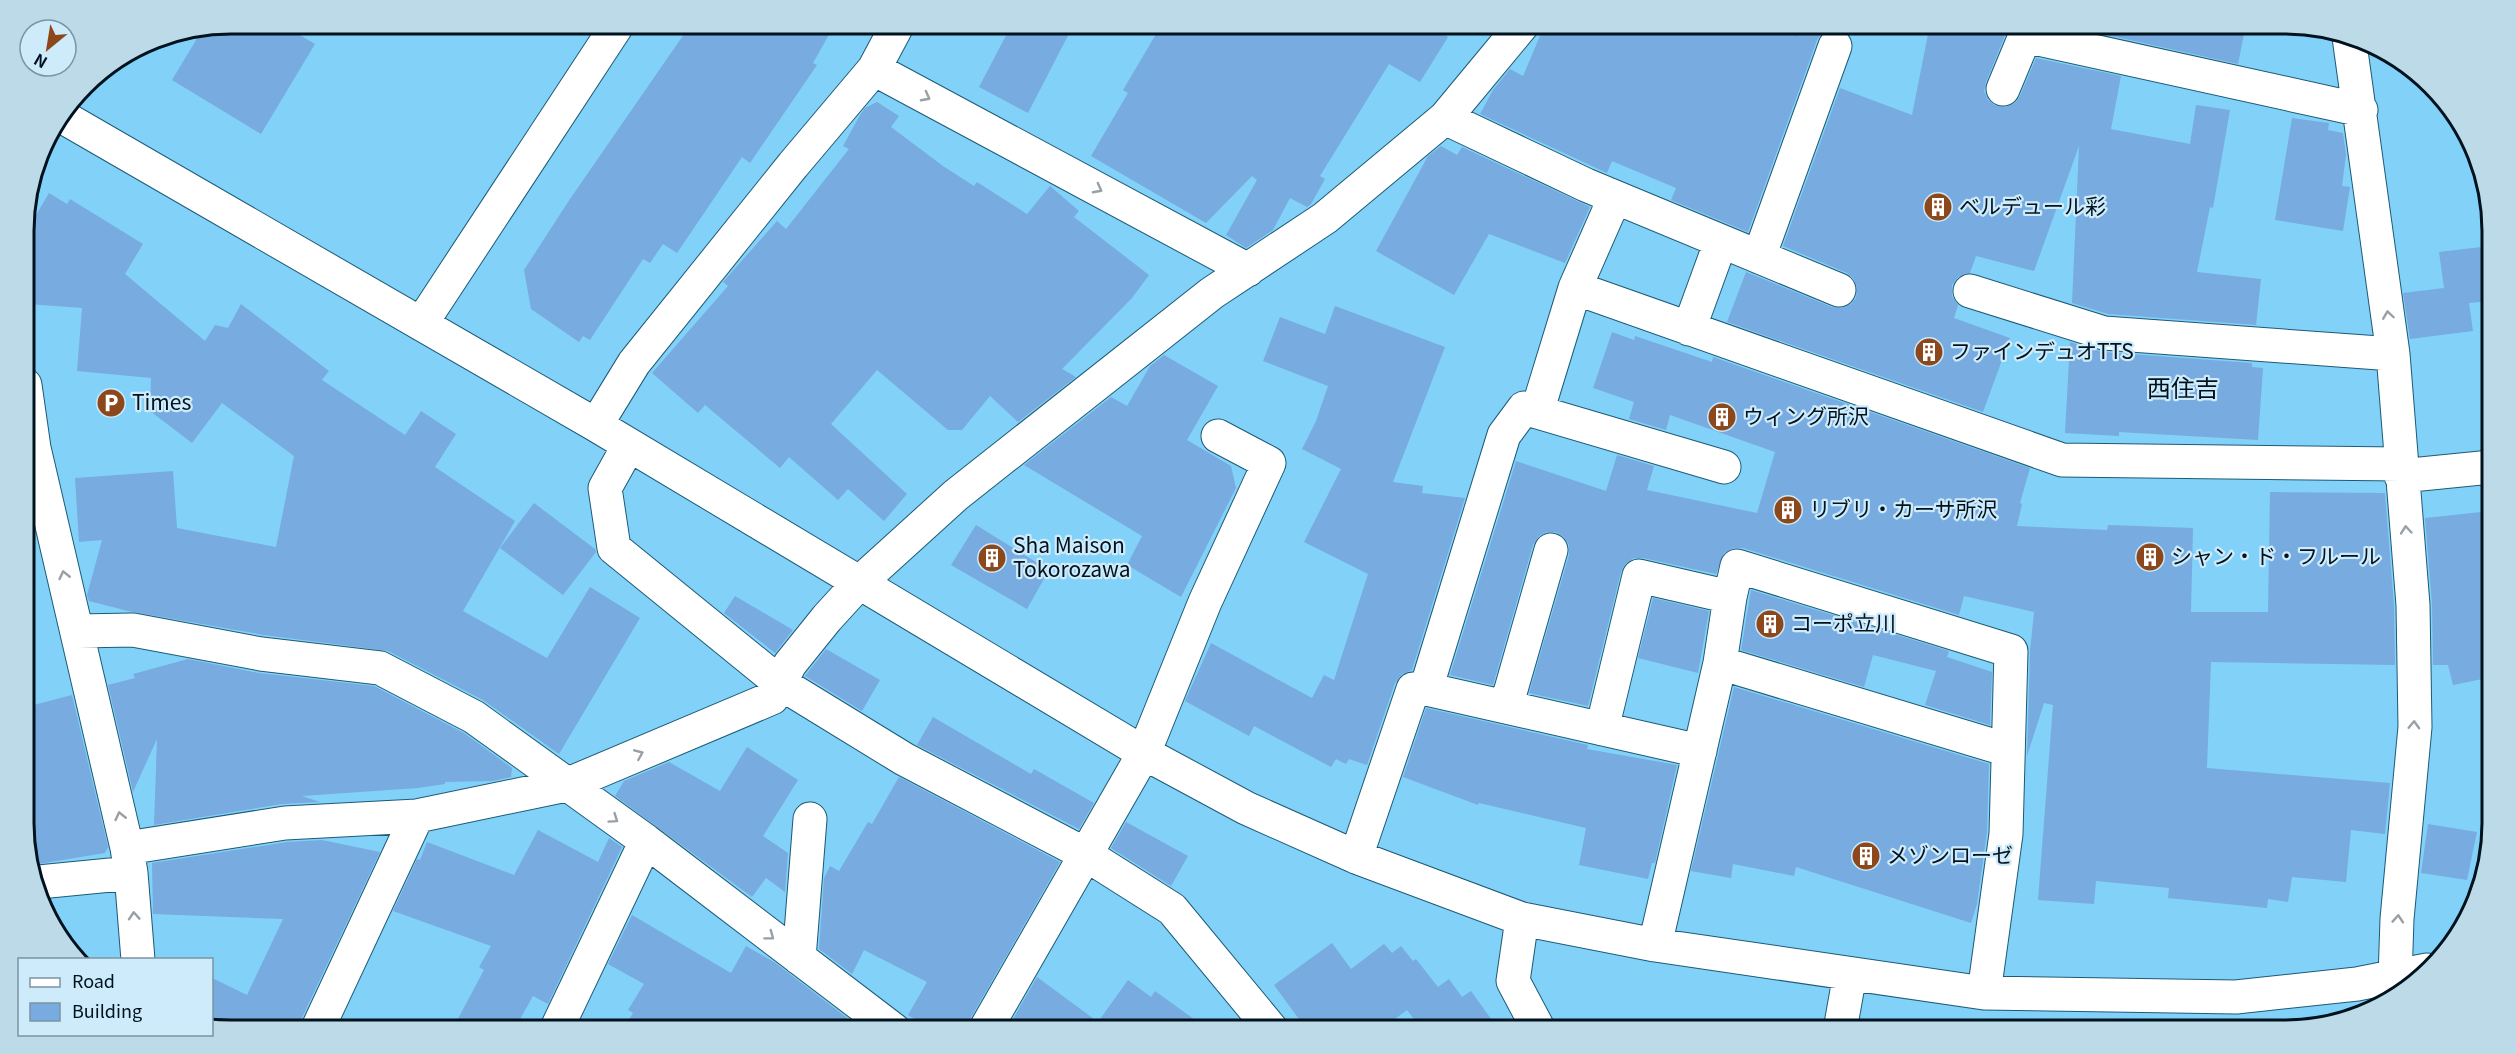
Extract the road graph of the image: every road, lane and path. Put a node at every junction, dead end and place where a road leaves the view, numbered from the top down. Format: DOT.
graph roads {
  1 [pos="606,34"];
  2 [pos="893,34"];
  3 [pos="1515,34"];
  4 [pos="1835,46"];
  5 [pos="2350,46"];
  6 [pos="874,69"];
  7 [pos="2003,89"];
  8 [pos="2361,110"];
  9 [pos="1445,118"];
  10 [pos="69,121"];
  11 [pos="1615,197"];
  12 [pos="1721,241"];
  13 [pos="1759,257"];
  14 [pos="1248,270"];
  15 [pos="1575,288"];
  16 [pos="1839,290"];
  17 [pos="1970,291"];
  18 [pos="421,324"];
  19 [pos="1689,329"];
  20 [pos="2393,354"];
  21 [pos="1537,412"];
  22 [pos="596,425"];
  23 [pos="1218,436"];
  24 [pos="629,445"];
  25 [pos="35,467"];
  26 [pos="1724,467"];
  27 [pos="2482,467"];
  28 [pos="2401,470"];
  29 [pos="1551,550"];
  30 [pos="859,583"];
  31 [pos="1730,597"];
  32 [pos="78,632"];
  33 [pos="1720,663"];
  34 [pos="780,683"];
  35 [pos="1426,689"];
  36 [pos="1506,707"];
  37 [pos="1602,729"];
  38 [pos="2008,750"];
  39 [pos="1700,751"];
  40 [pos="1144,753"];
  41 [pos="566,785"];
  42 [pos="417,816"];
  43 [pos="810,819"];
  44 [pos="646,841"];
  45 [pos="1085,854"];
  46 [pos="1356,857"];
  47 [pos="130,861"];
  48 [pos="44,881"];
  49 [pos="1522,919"];
  50 [pos="1654,945"];
  51 [pos="138,958"];
  52 [pos="800,958"];
  53 [pos="1850,974"];
  54 [pos="2410,974"];
  55 [pos="2395,978"];
  56 [pos="1984,993"];
  57 [pos="2353,998"];
  58 [pos="1533,1019"];
  59 [pos="1842,1019"];
  60 [pos="322,1020"];
  61 [pos="561,1020"];
  62 [pos="881,1020"];
  63 [pos="990,1020"];
  64 [pos="1263,1020"];
  1 -- 18 [label="street"];
  2 -- 6 [label="street"];
  3 -- 9 [label="street"];
  4 -- 13 [label="street"];
  5 -- 8 [label="street"];
  6 -- 14 [label="street, one-way"];
  6 -- 22 [label="street"];
  7 -- 8 [label="street"];
  20 -- 8 [label="street, one-way"];
  9 -- 11 [label="street"];
  9 -- 14 [label="street"];
  10 -- 18 [label="street"];
  11 -- 12 [label="street"];
  11 -- 15 [label="street"];
  12 -- 13 [label="street"];
  12 -- 19 [label="street"];
  13 -- 16 [label="street"];
  14 -- 30 [label="street"];
  15 -- 19 [label="street"];
  15 -- 21 [label="street"];
  17 -- 20 [label="street"];
  18 -- 22 [label="street"];
  19 -- 28 [label="street"];
  20 -- 28 [label="street"];
  21 -- 26 [label="street"];
  21 -- 35 [label="street"];
  22 -- 24 [label="street"];
  23 -- 40 [label="street"];
  24 -- 30 [label="street"];
  24 -- 34 [label="street"];
  32 -- 25 [label="street, one-way"];
  27 -- 28 [label="street"];
  55 -- 28 [label="street, one-way"];
  29 -- 36 [label="street"];
  30 -- 34 [label="street"];
  30 -- 40 [label="street"];
  31 -- 33 [label="street"];
  31 -- 37 [label="street"];
  31 -- 38 [label="street"];
  32 -- 41 [label="street"];
  47 -- 32 [label="street, one-way"];
  33 -- 38 [label="street"];
  33 -- 39 [label="street"];
  41 -- 34 [label="street, one-way"];
  34 -- 45 [label="street"];
  35 -- 36 [label="street"];
  35 -- 46 [label="street"];
  36 -- 37 [label="street"];
  37 -- 39 [label="street"];
  38 -- 56 [label="street"];
  39 -- 50 [label="street"];
  40 -- 45 [label="street"];
  40 -- 46 [label="street"];
  41 -- 42 [label="street"];
  41 -- 44 [label="street, one-way"];
  42 -- 47 [label="street"];
  42 -- 60 [label="street"];
  43 -- 52 [label="street"];
  44 -- 52 [label="street, one-way"];
  44 -- 61 [label="street"];
  45 -- 63 [label="street"];
  45 -- 64 [label="street"];
  46 -- 49 [label="street"];
  47 -- 48 [label="street"];
  51 -- 47 [label="street, one-way"];
  49 -- 50 [label="street"];
  49 -- 58 [label="street"];
  50 -- 53 [label="street"];
  52 -- 62 [label="street"];
  53 -- 56 [label="street"];
  53 -- 59 [label="street"];
  54 -- 55 [label="street"];
  55 -- 57 [label="street"];
  56 -- 57 [label="street"];
}
